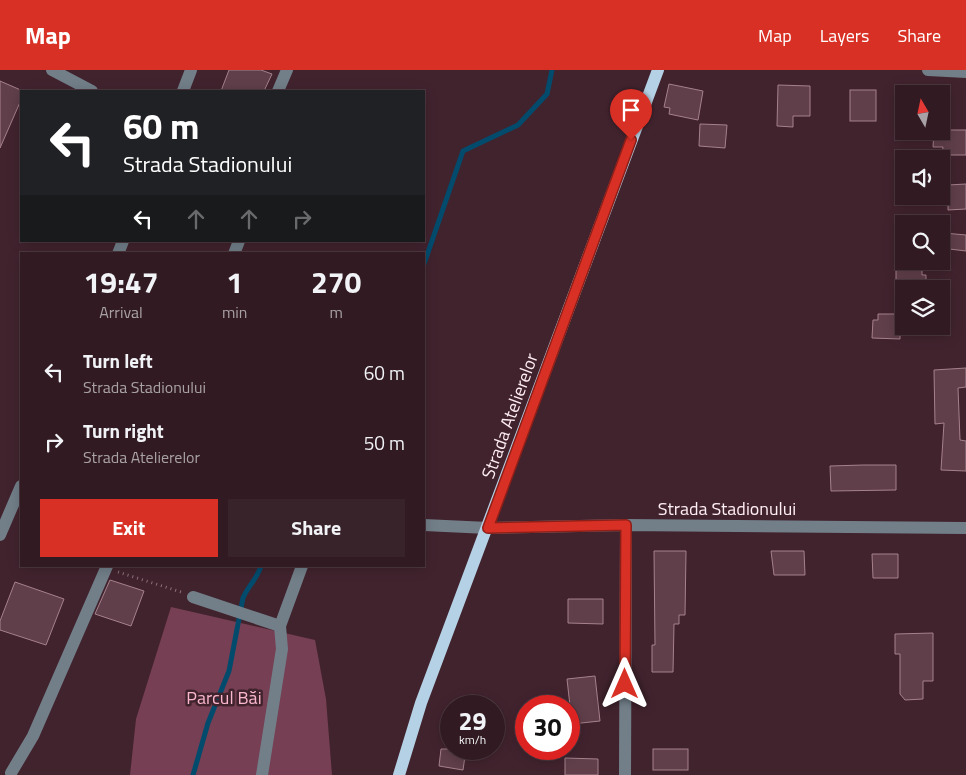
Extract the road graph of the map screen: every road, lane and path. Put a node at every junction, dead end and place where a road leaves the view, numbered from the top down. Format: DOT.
graph roads {
  1 [pos="52,70"];
  2 [pos="191,70"];
  3 [pos="287,70"];
  4 [pos="658,70"];
  5 [pos="928,70"];
  6 [pos="966,72"];
  7 [pos="66,73"];
  8 [pos="91,90"];
  9 [pos="183,90"];
  10 [pos="278,90"];
  11 [pos="20,488"];
  12 [pos="425,525"];
  13 [pos="626,525"];
  14 [pos="488,528"];
  15 [pos="966,528"];
  16 [pos="0,534"];
  17 [pos="106,567"];
  18 [pos="302,567"];
  19 [pos="193,596"];
  20 [pos="280,626"];
  21 [pos="11,774"];
  22 [pos="262,775"];
  23 [pos="399,775"];
  24 [pos="625,775"];
  1 -- 7 [label="street"];
  2 -- 9 [label="street"];
  3 -- 10 [label="street"];
  4 -- 14 [label="main road, Strada Atelierelor"];
  5 -- 6 [label="street"];
  7 -- 8 [label="street"];
  11 -- 16 [label="street"];
  12 -- 14 [label="street, Strada Stadionului"];
  13 -- 14 [label="street, Strada Stadionului"];
  13 -- 15 [label="street, Strada Stadionului"];
  13 -- 24 [label="street"];
  14 -- 23 [label="main road, Strada Atelierelor"];
  17 -- 19 [label="path"];
  17 -- 21 [label="street"];
  18 -- 20 [label="street"];
  19 -- 20 [label="street"];
  20 -- 22 [label="street"];
}
